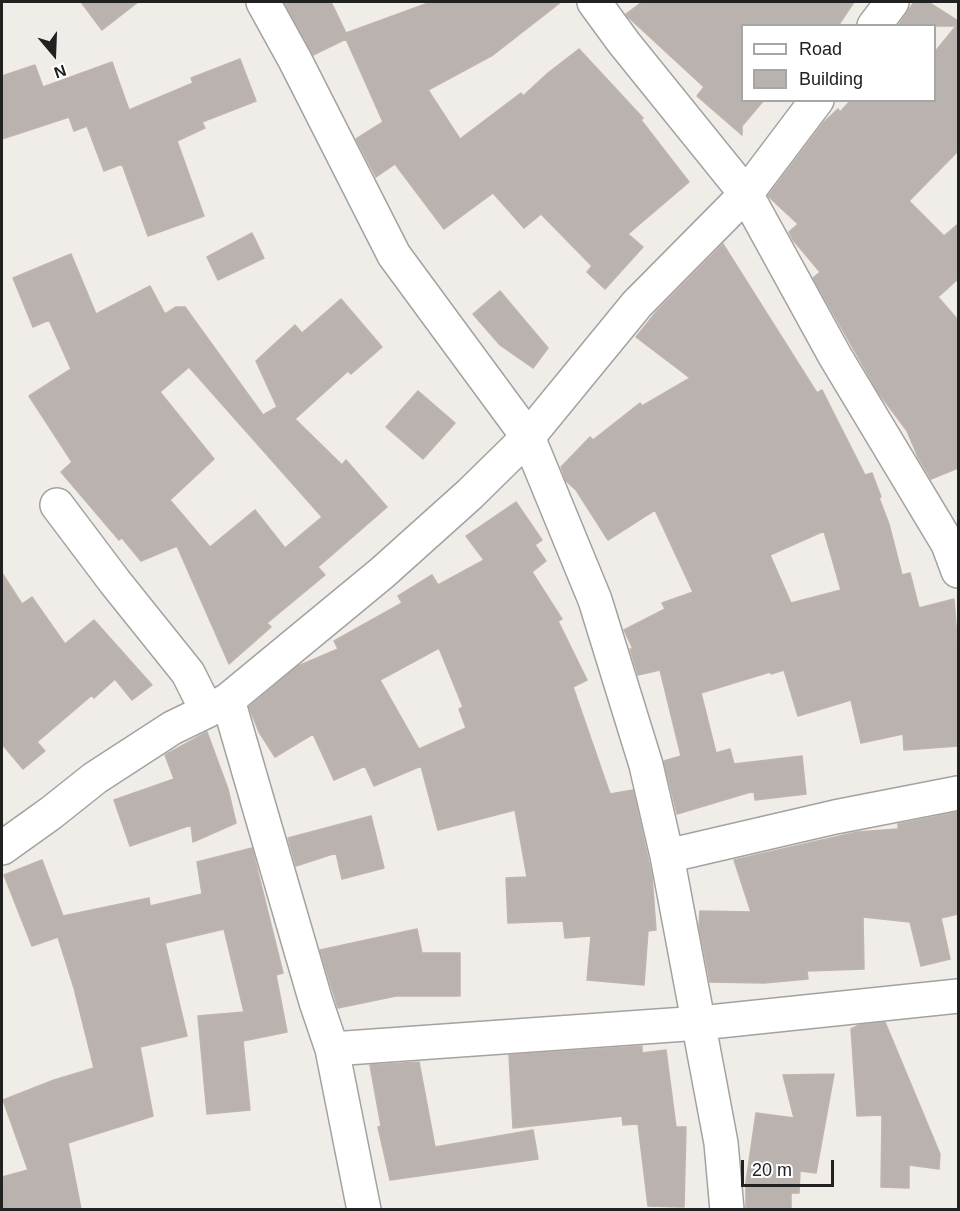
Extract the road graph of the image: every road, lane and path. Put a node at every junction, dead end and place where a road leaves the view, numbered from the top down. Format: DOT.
graph roads {
  1 [pos="263,2"];
  2 [pos="594,2"];
  3 [pos="892,2"];
  4 [pos="876,24"];
  5 [pos="815,102"];
  6 [pos="746,194"];
  7 [pos="528,436"];
  8 [pos="57,505"];
  9 [pos="955,552"];
  10 [pos="217,705"];
  11 [pos="958,793"];
  12 [pos="2,848"];
  13 [pos="667,856"];
  14 [pos="958,996"];
  15 [pos="700,1023"];
  16 [pos="332,1049"];
  17 [pos="364,1209"];
  18 [pos="727,1209"];
  1 -- 7 [label="street"];
  2 -- 6 [label="street"];
  3 -- 4 [label="street"];
  5 -- 6 [label="street"];
  6 -- 7 [label="street"];
  6 -- 9 [label="street"];
  7 -- 10 [label="street"];
  7 -- 13 [label="street"];
  8 -- 10 [label="street"];
  10 -- 12 [label="street"];
  10 -- 16 [label="street"];
  11 -- 13 [label="street"];
  13 -- 15 [label="street"];
  14 -- 15 [label="street"];
  15 -- 16 [label="street"];
  15 -- 18 [label="street"];
  16 -- 17 [label="street"];
}
